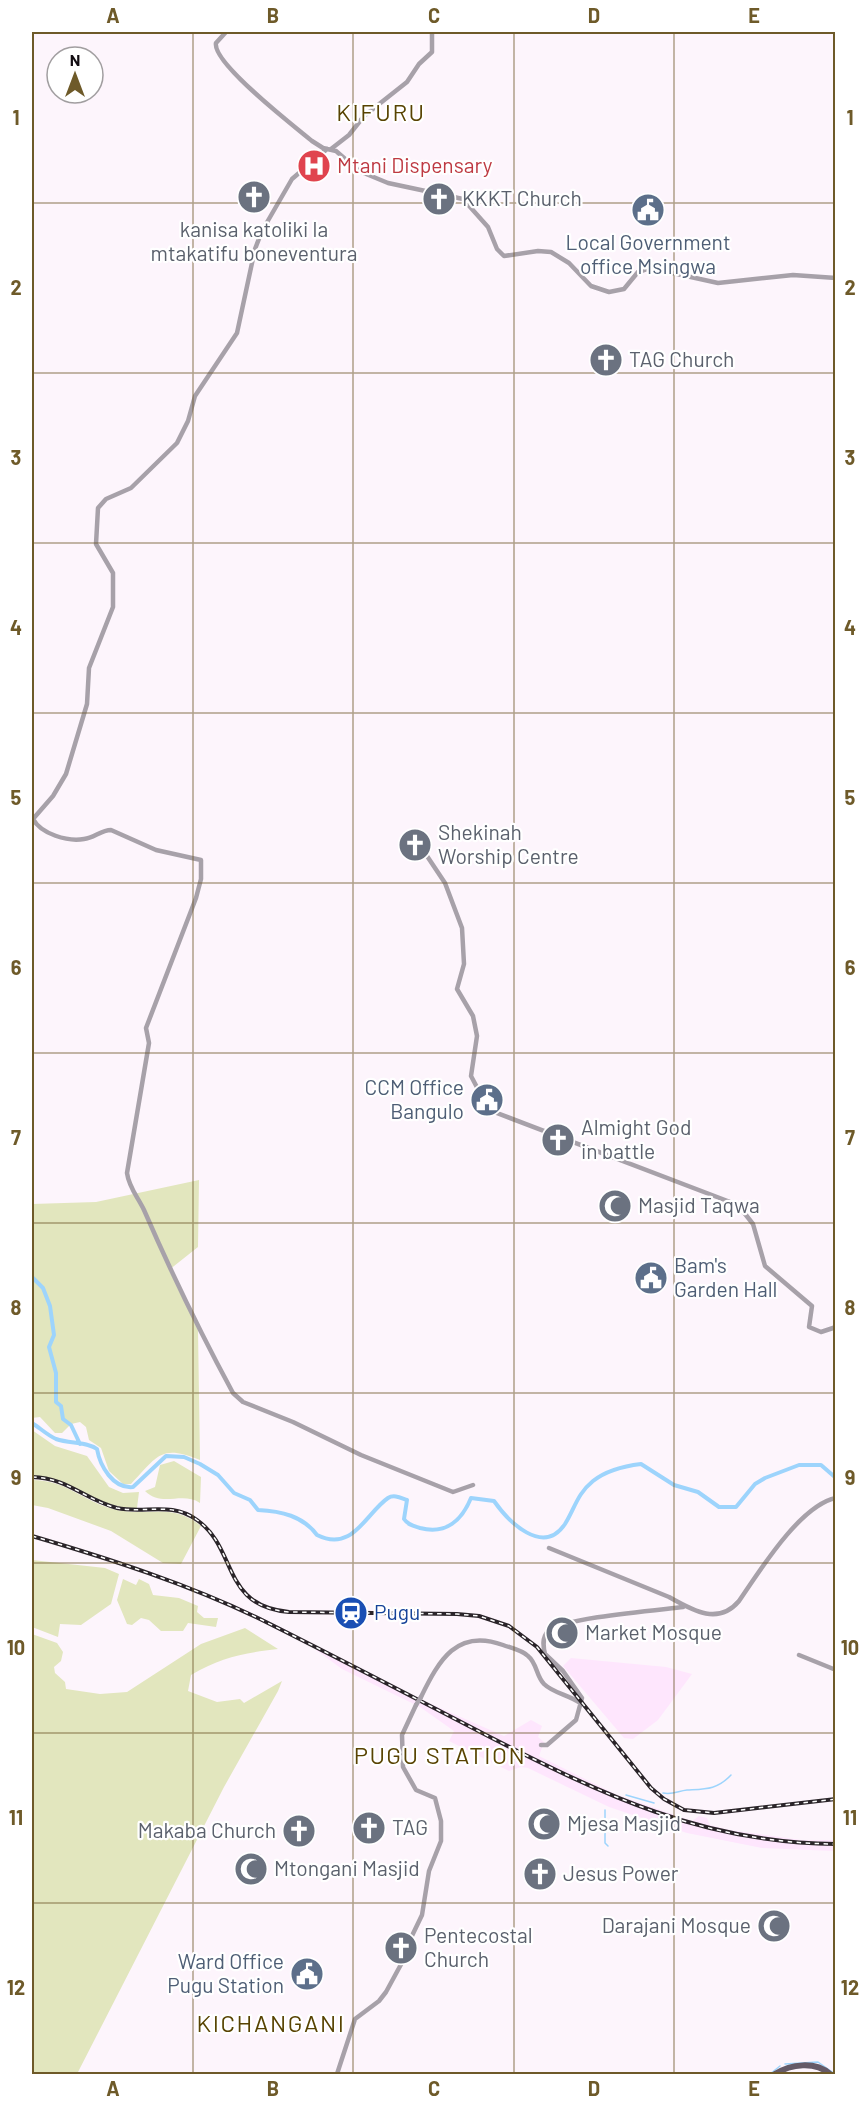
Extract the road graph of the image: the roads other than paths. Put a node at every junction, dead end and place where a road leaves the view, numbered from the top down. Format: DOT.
graph roads {
  1 [pos="226,32"];
  2 [pos="432,32"];
  3 [pos="329,149"];
  4 [pos="836,278"];
  5 [pos="427,856"];
  6 [pos="836,1327"];
  7 [pos="473,1485"];
  8 [pos="836,1498"];
  9 [pos="549,1548"];
  10 [pos="683,1607"];
  11 [pos="799,1655"];
  12 [pos="836,1670"];
  13 [pos="580,1703"];
  14 [pos="541,1745"];
  15 [pos="337,2074"];
  16 [pos="775,2074"];
  17 [pos="830,2074"];
  1 -- 3 [label="street"];
  2 -- 3 [label="street"];
  3 -- 4 [label="street"];
  3 -- 7 [label="street"];
  5 -- 6 [label="street"];
  8 -- 10 [label="street"];
  9 -- 10 [label="street"];
  10 -- 13 [label="street"];
  11 -- 12 [label="street"];
  13 -- 14 [label="street"];
  13 -- 15 [label="street, bridge"];
  16 -- 17 [label="main road"];
}
